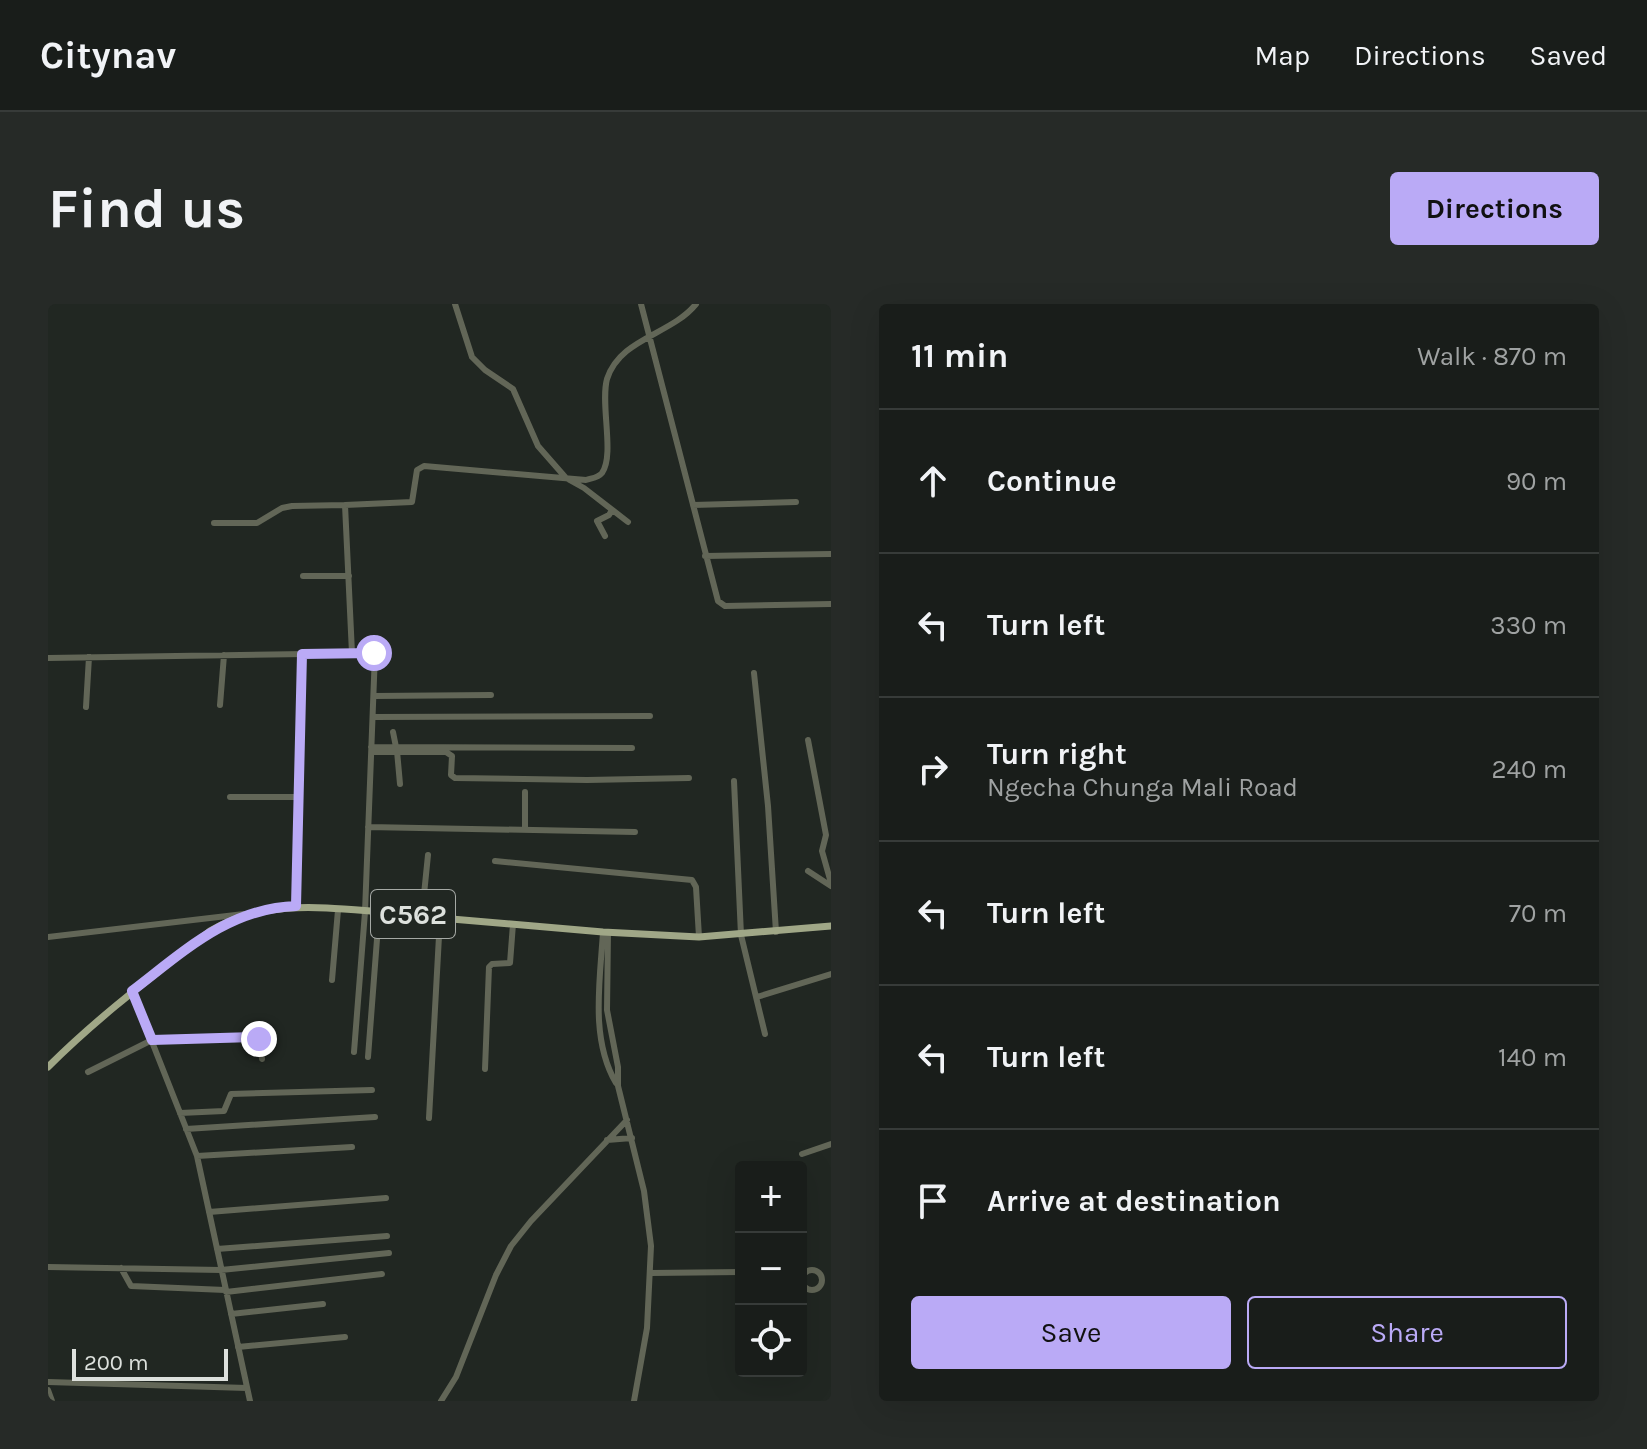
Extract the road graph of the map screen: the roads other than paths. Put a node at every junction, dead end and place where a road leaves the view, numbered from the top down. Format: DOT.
graph roads {
  1 [pos="455,304"];
  2 [pos="641,304"];
  3 [pos="696,304"];
  4 [pos="652,336"];
  5 [pos="566,478"];
  6 [pos="796,502"];
  7 [pos="345,505"];
  8 [pos="693,505"];
  9 [pos="612,510"];
  10 [pos="628,522"];
  11 [pos="214,523"];
  12 [pos="605,536"];
  13 [pos="831,554"];
  14 [pos="705,556"];
  15 [pos="303,576"];
  16 [pos="349,576"];
  17 [pos="831,604"];
  18 [pos="352,653"];
  19 [pos="302,654"];
  20 [pos="224,655"];
  21 [pos="89,657"];
  22 [pos="48,658"];
  23 [pos="754,673"];
  24 [pos="491,695"];
  25 [pos="374,696"];
  26 [pos="220,705"];
  27 [pos="86,707"];
  28 [pos="650,716"];
  29 [pos="373,717"];
  30 [pos="393,732"];
  31 [pos="808,740"];
  32 [pos="632,748"];
  33 [pos="371,749"];
  34 [pos="396,749"];
  35 [pos="689,778"];
  36 [pos="734,781"];
  37 [pos="400,784"];
  38 [pos="525,792"];
  39 [pos="230,797"];
  40 [pos="298,797"];
  41 [pos="368,827"];
  42 [pos="525,830"];
  43 [pos="635,832"];
  44 [pos="828,841"];
  45 [pos="428,855"];
  46 [pos="495,861"];
  47 [pos="808,871"];
  48 [pos="831,884"];
  49 [pos="296,906"];
  50 [pos="338,910"];
  51 [pos="365,912"];
  52 [pos="379,913"];
  53 [pos="248,914"];
  54 [pos="422,914"];
  55 [pos="440,918"];
  56 [pos="513,924"];
  57 [pos="831,926"];
  58 [pos="605,932"];
  59 [pos="776,932"];
  60 [pos="741,935"];
  61 [pos="48,937"];
  62 [pos="699,937"];
  63 [pos="831,974"];
  64 [pos="332,980"];
  65 [pos="132,991"];
  66 [pos="757,997"];
  67 [pos="765,1034"];
  68 [pos="152,1040"];
  69 [pos="354,1052"];
  70 [pos="368,1057"];
  71 [pos="262,1059"];
  72 [pos="48,1067"];
  73 [pos="485,1069"];
  74 [pos="88,1072"];
  75 [pos="372,1090"];
  76 [pos="180,1113"];
  77 [pos="375,1117"];
  78 [pos="429,1118"];
  79 [pos="627,1120"];
  80 [pos="186,1129"];
  81 [pos="632,1138"];
  82 [pos="607,1140"];
  83 [pos="831,1144"];
  84 [pos="352,1147"];
  85 [pos="802,1154"];
  86 [pos="197,1156"];
  87 [pos="386,1198"];
  88 [pos="209,1212"];
  89 [pos="387,1236"];
  90 [pos="217,1249"];
  91 [pos="389,1253"];
  92 [pos="48,1267"];
  93 [pos="121,1268"];
  94 [pos="221,1270"];
  95 [pos="735,1272"];
  96 [pos="651,1273"];
  97 [pos="382,1274"];
  98 [pos="226,1291"];
  99 [pos="323,1304"];
  100 [pos="231,1314"];
  101 [pos="345,1337"];
  102 [pos="238,1347"];
  103 [pos="48,1382"];
  104 [pos="247,1388"];
  105 [pos="48,1390"];
  106 [pos="52,1401"];
  107 [pos="250,1401"];
  108 [pos="441,1401"];
  109 [pos="634,1401"];
  1 -- 5 [label="street"];
  2 -- 4 [label="street"];
  3 -- 4 [label="street"];
  4 -- 5 [label="street"];
  4 -- 8 [label="street"];
  5 -- 7 [label="street"];
  5 -- 9 [label="street"];
  6 -- 8 [label="street"];
  7 -- 11 [label="street"];
  7 -- 16 [label="street"];
  8 -- 14 [label="street"];
  9 -- 10 [label="street"];
  9 -- 12 [label="street"];
  13 -- 14 [label="street"];
  14 -- 17 [label="street"];
  15 -- 16 [label="street"];
  16 -- 18 [label="street"];
  18 -- 19 [label="street"];
  18 -- 25 [label="street"];
  19 -- 20 [label="street"];
  19 -- 40 [label="street"];
  20 -- 21 [label="street"];
  20 -- 26 [label="street"];
  21 -- 22 [label="street"];
  21 -- 27 [label="street"];
  23 -- 59 [label="street"];
  24 -- 25 [label="street"];
  25 -- 29 [label="street"];
  28 -- 29 [label="street"];
  29 -- 33 [label="street"];
  30 -- 34 [label="street"];
  31 -- 44 [label="street"];
  32 -- 34 [label="street"];
  33 -- 34 [label="street"];
  33 -- 41 [label="street"];
  34 -- 35 [label="street"];
  34 -- 37 [label="street"];
  36 -- 60 [label="street"];
  38 -- 42 [label="street"];
  39 -- 40 [label="street"];
  40 -- 49 [label="street"];
  41 -- 42 [label="street"];
  41 -- 51 [label="street"];
  42 -- 43 [label="street"];
  44 -- 48 [label="street"];
  45 -- 54 [label="street"];
  46 -- 62 [label="street"];
  47 -- 48 [label="street"];
  49 -- 50 [label="main road, C562"];
  49 -- 53 [label="main road, C562"];
  50 -- 51 [label="main road, C562"];
  50 -- 64 [label="street"];
  51 -- 52 [label="main road, C562"];
  51 -- 69 [label="street"];
  52 -- 54 [label="main road, C562"];
  52 -- 70 [label="street"];
  53 -- 61 [label="street"];
  53 -- 65 [label="main road, C562"];
  54 -- 55 [label="main road, C562"];
  55 -- 56 [label="main road, C562"];
  55 -- 78 [label="street"];
  56 -- 58 [label="main road, C562"];
  56 -- 73 [label="street"];
  57 -- 59 [label="main road, C562"];
  58 -- 62 [label="main road, C562"];
  58 -- 79 [label="street"];
  59 -- 60 [label="main road, C562"];
  60 -- 62 [label="main road, C562"];
  60 -- 66 [label="street"];
  63 -- 66 [label="street"];
  65 -- 68 [label="street"];
  65 -- 72 [label="main road, C562"];
  66 -- 67 [label="street"];
  68 -- 71 [label="street"];
  68 -- 74 [label="street"];
  68 -- 76 [label="street"];
  75 -- 76 [label="street"];
  76 -- 80 [label="street"];
  77 -- 80 [label="street"];
  79 -- 81 [label="street"];
  79 -- 82 [label="street"];
  80 -- 86 [label="street"];
  81 -- 82 [label="street"];
  81 -- 96 [label="street"];
  82 -- 108 [label="street"];
  83 -- 85 [label="street"];
  84 -- 86 [label="street"];
  86 -- 88 [label="street"];
  87 -- 88 [label="street"];
  88 -- 90 [label="street"];
  89 -- 90 [label="street"];
  90 -- 94 [label="street"];
  91 -- 94 [label="street"];
  92 -- 93 [label="street"];
  93 -- 94 [label="street"];
  93 -- 98 [label="street"];
  94 -- 98 [label="street"];
  95 -- 96 [label="street"];
  96 -- 109 [label="street"];
  97 -- 98 [label="street"];
  98 -- 100 [label="street"];
  99 -- 100 [label="street"];
  100 -- 102 [label="street"];
  101 -- 102 [label="street"];
  102 -- 104 [label="street"];
  103 -- 104 [label="street"];
  104 -- 107 [label="street"];
  105 -- 106 [label="street"];
}
